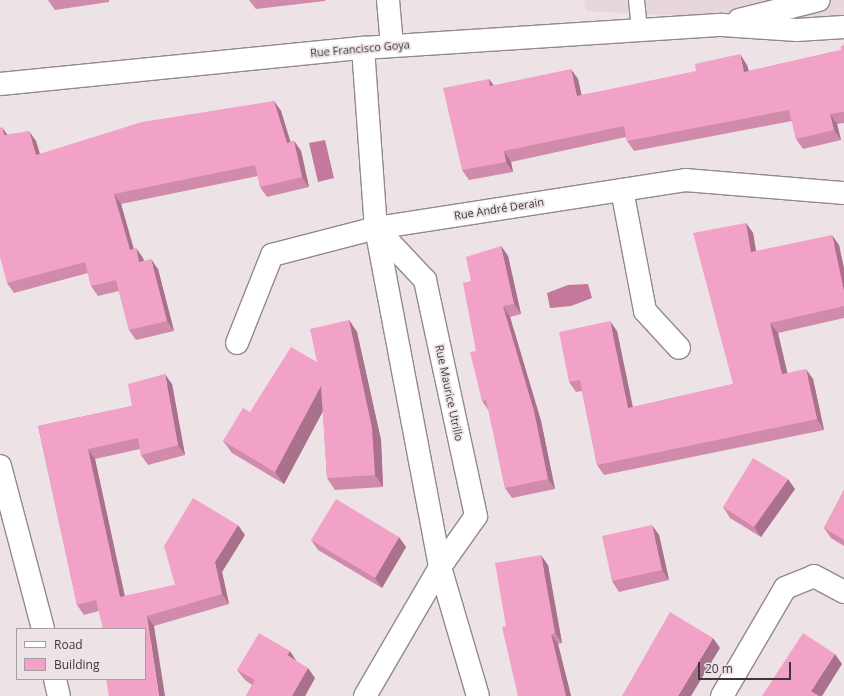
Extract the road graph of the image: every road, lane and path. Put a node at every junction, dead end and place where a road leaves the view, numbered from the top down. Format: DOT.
graph roads {
  1 [pos="388,0"];
  2 [pos="636,0"];
  3 [pos="820,0"];
  4 [pos="796,3"];
  5 [pos="722,25"];
  6 [pos="844,26"];
  7 [pos="639,30"];
  8 [pos="392,46"];
  9 [pos="363,48"];
  10 [pos="0,84"];
  11 [pos="622,190"];
  12 [pos="844,193"];
  13 [pos="376,228"];
  14 [pos="237,343"];
  15 [pos="679,348"];
  16 [pos="0,466"];
  17 [pos="440,567"];
  18 [pos="844,592"];
  19 [pos="43,628"];
  20 [pos="55,680"];
  21 [pos="59,696"];
  22 [pos="365,696"];
  23 [pos="478,696"];
  24 [pos="722,696"];
  1 -- 8 [label="street"];
  2 -- 7 [label="lane"];
  3 -- 4 [label="street, Rue Francisco Goya"];
  4 -- 5 [label="street, Rue Francisco Goya"];
  5 -- 6 [label="street, Rue Francisco Goya"];
  5 -- 7 [label="street, Rue Francisco Goya"];
  7 -- 8 [label="street, Rue Francisco Goya"];
  8 -- 9 [label="street, Rue Francisco Goya"];
  9 -- 10 [label="street, Rue Francisco Goya"];
  9 -- 13 [label="street"];
  11 -- 12 [label="street, Rue André Derain"];
  11 -- 13 [label="street, Rue André Derain"];
  11 -- 15 [label="street"];
  13 -- 14 [label="street"];
  13 -- 17 [label="street"];
  13 -- 17 [label="street, Rue Maurice Utrillo"];
  16 -- 19 [label="street"];
  17 -- 22 [label="street, Rue Maurice Utrillo"];
  17 -- 23 [label="street"];
  18 -- 24 [label="street"];
  20 -- 21 [label="street"];
}
